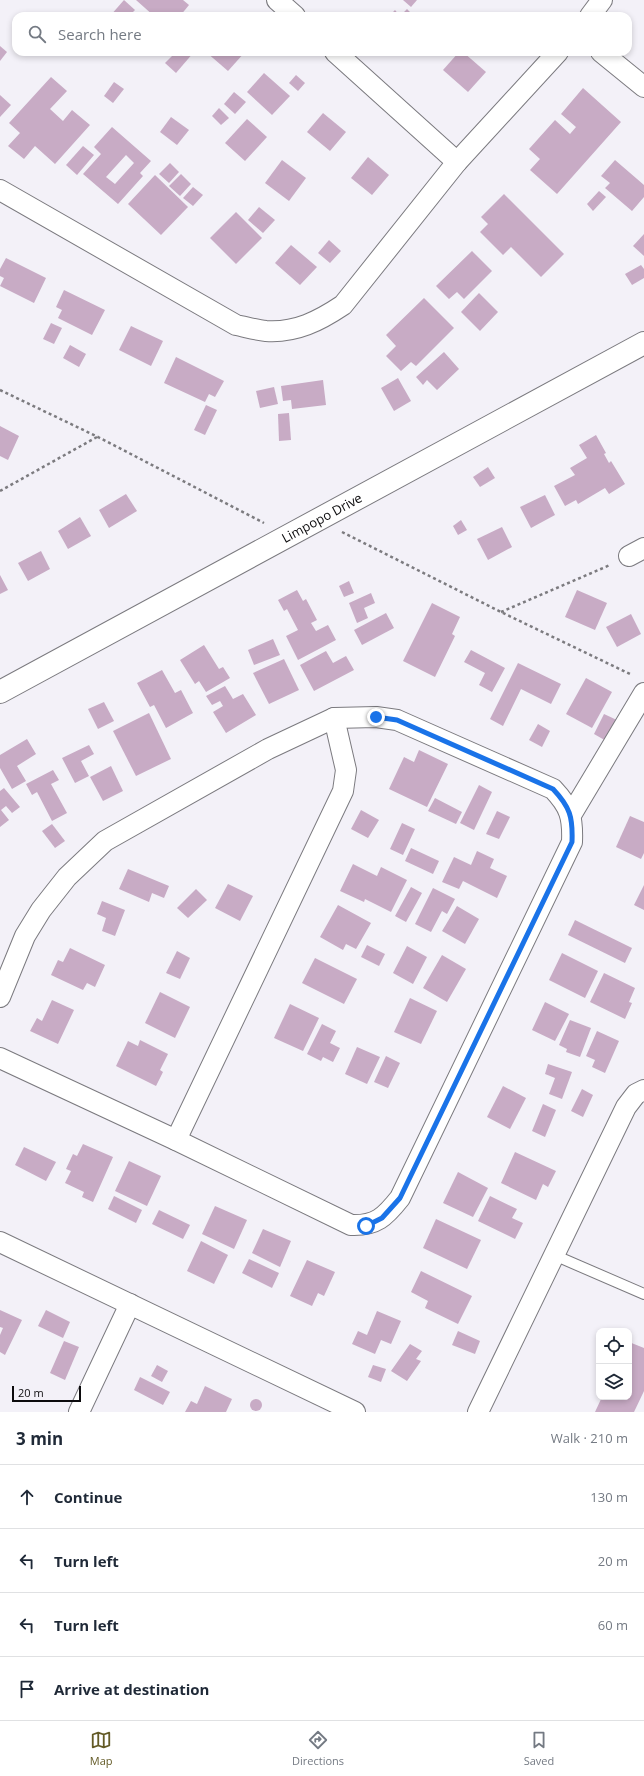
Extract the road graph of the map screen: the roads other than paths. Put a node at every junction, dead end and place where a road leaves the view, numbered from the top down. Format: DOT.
graph roads {
  1 [pos="278,0"];
  2 [pos="602,0"];
  3 [pos="291,12"];
  4 [pos="593,12"];
  5 [pos="339,56"];
  6 [pos="554,56"];
  7 [pos="606,56"];
  8 [pos="644,86"];
  9 [pos="458,162"];
  10 [pos="0,190"];
  11 [pos="644,343"];
  12 [pos="640,686"];
  13 [pos="0,692"];
  14 [pos="334,718"];
  15 [pos="571,815"];
  16 [pos="0,997"];
  17 [pos="0,1058"];
  18 [pos="644,1090"];
  19 [pos="176,1140"];
  20 [pos="0,1242"];
  21 [pos="554,1255"];
  22 [pos="644,1294"];
  23 [pos="130,1304"];
  24 [pos="79,1412"];
  25 [pos="355,1412"];
  26 [pos="478,1412"];
  1 -- 3 [label="street"];
  2 -- 4 [label="street"];
  5 -- 9 [label="street"];
  6 -- 9 [label="street"];
  7 -- 8 [label="street"];
  9 -- 10 [label="street"];
  11 -- 13 [label="street, Limpopo Drive"];
  12 -- 15 [label="street"];
  14 -- 15 [label="street"];
  14 -- 16 [label="street"];
  14 -- 19 [label="street"];
  15 -- 19 [label="street"];
  17 -- 19 [label="street"];
  18 -- 21 [label="street"];
  20 -- 23 [label="street"];
  21 -- 22 [label="lane"];
  21 -- 26 [label="street"];
  23 -- 24 [label="street"];
  23 -- 25 [label="street"];
}
